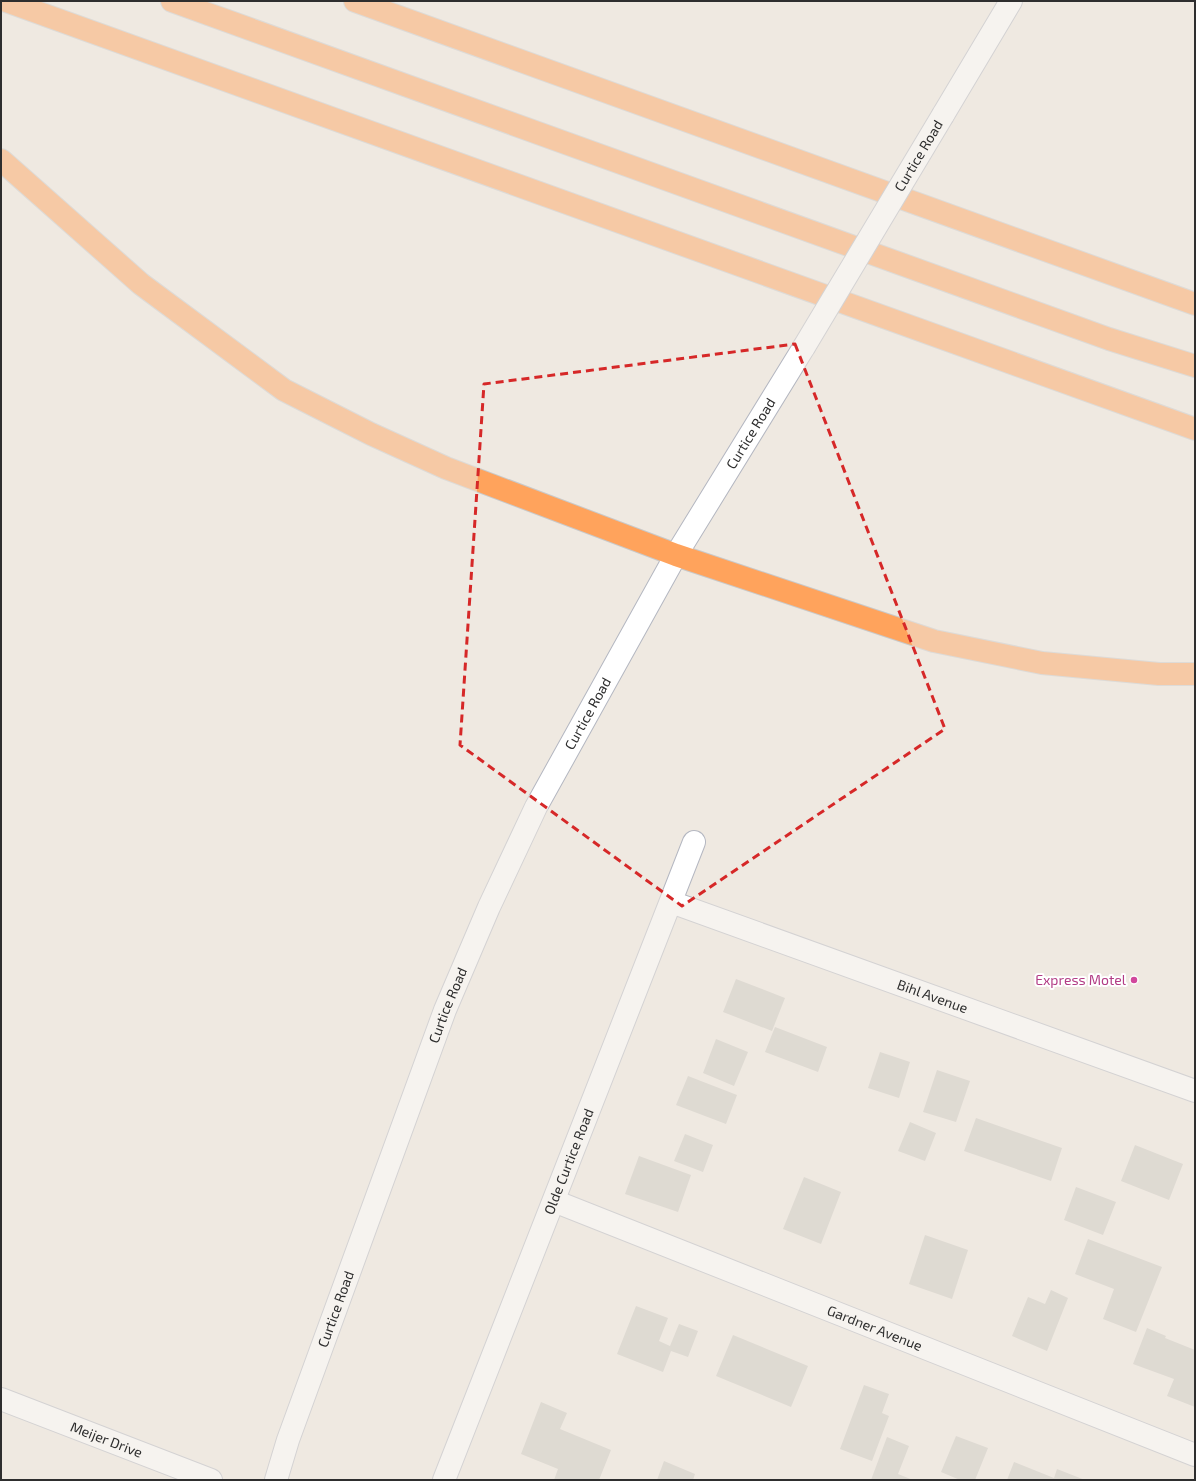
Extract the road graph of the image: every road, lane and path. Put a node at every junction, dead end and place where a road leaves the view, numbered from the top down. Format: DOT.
graph roads {
  1 [pos="6,1"];
  2 [pos="172,1"];
  3 [pos="354,1"];
  4 [pos="1011,1"];
  5 [pos="1,160"];
  6 [pos="1195,304"];
  7 [pos="1195,366"];
  8 [pos="1195,428"];
  9 [pos="676,555"];
  10 [pos="1195,674"];
  11 [pos="694,842"];
  12 [pos="671,902"];
  13 [pos="1195,1091"];
  14 [pos="554,1201"];
  15 [pos="1,1399"];
  16 [pos="1195,1455"];
  17 [pos="211,1480"];
  18 [pos="276,1480"];
  19 [pos="444,1480"];
  1 -- 8 [label="highway"];
  2 -- 7 [label="highway"];
  3 -- 6 [label="highway"];
  4 -- 9 [label="street, Curtice Road, bridge"];
  5 -- 9 [label="highway"];
  9 -- 10 [label="highway"];
  9 -- 18 [label="street, Curtice Road"];
  11 -- 12 [label="street, Olde Curtice Road"];
  12 -- 13 [label="street, Bihl Avenue"];
  12 -- 14 [label="street, Olde Curtice Road"];
  14 -- 16 [label="street, Gardner Avenue"];
  14 -- 19 [label="street, Olde Curtice Road"];
  15 -- 17 [label="street, Meijer Drive"];
}
